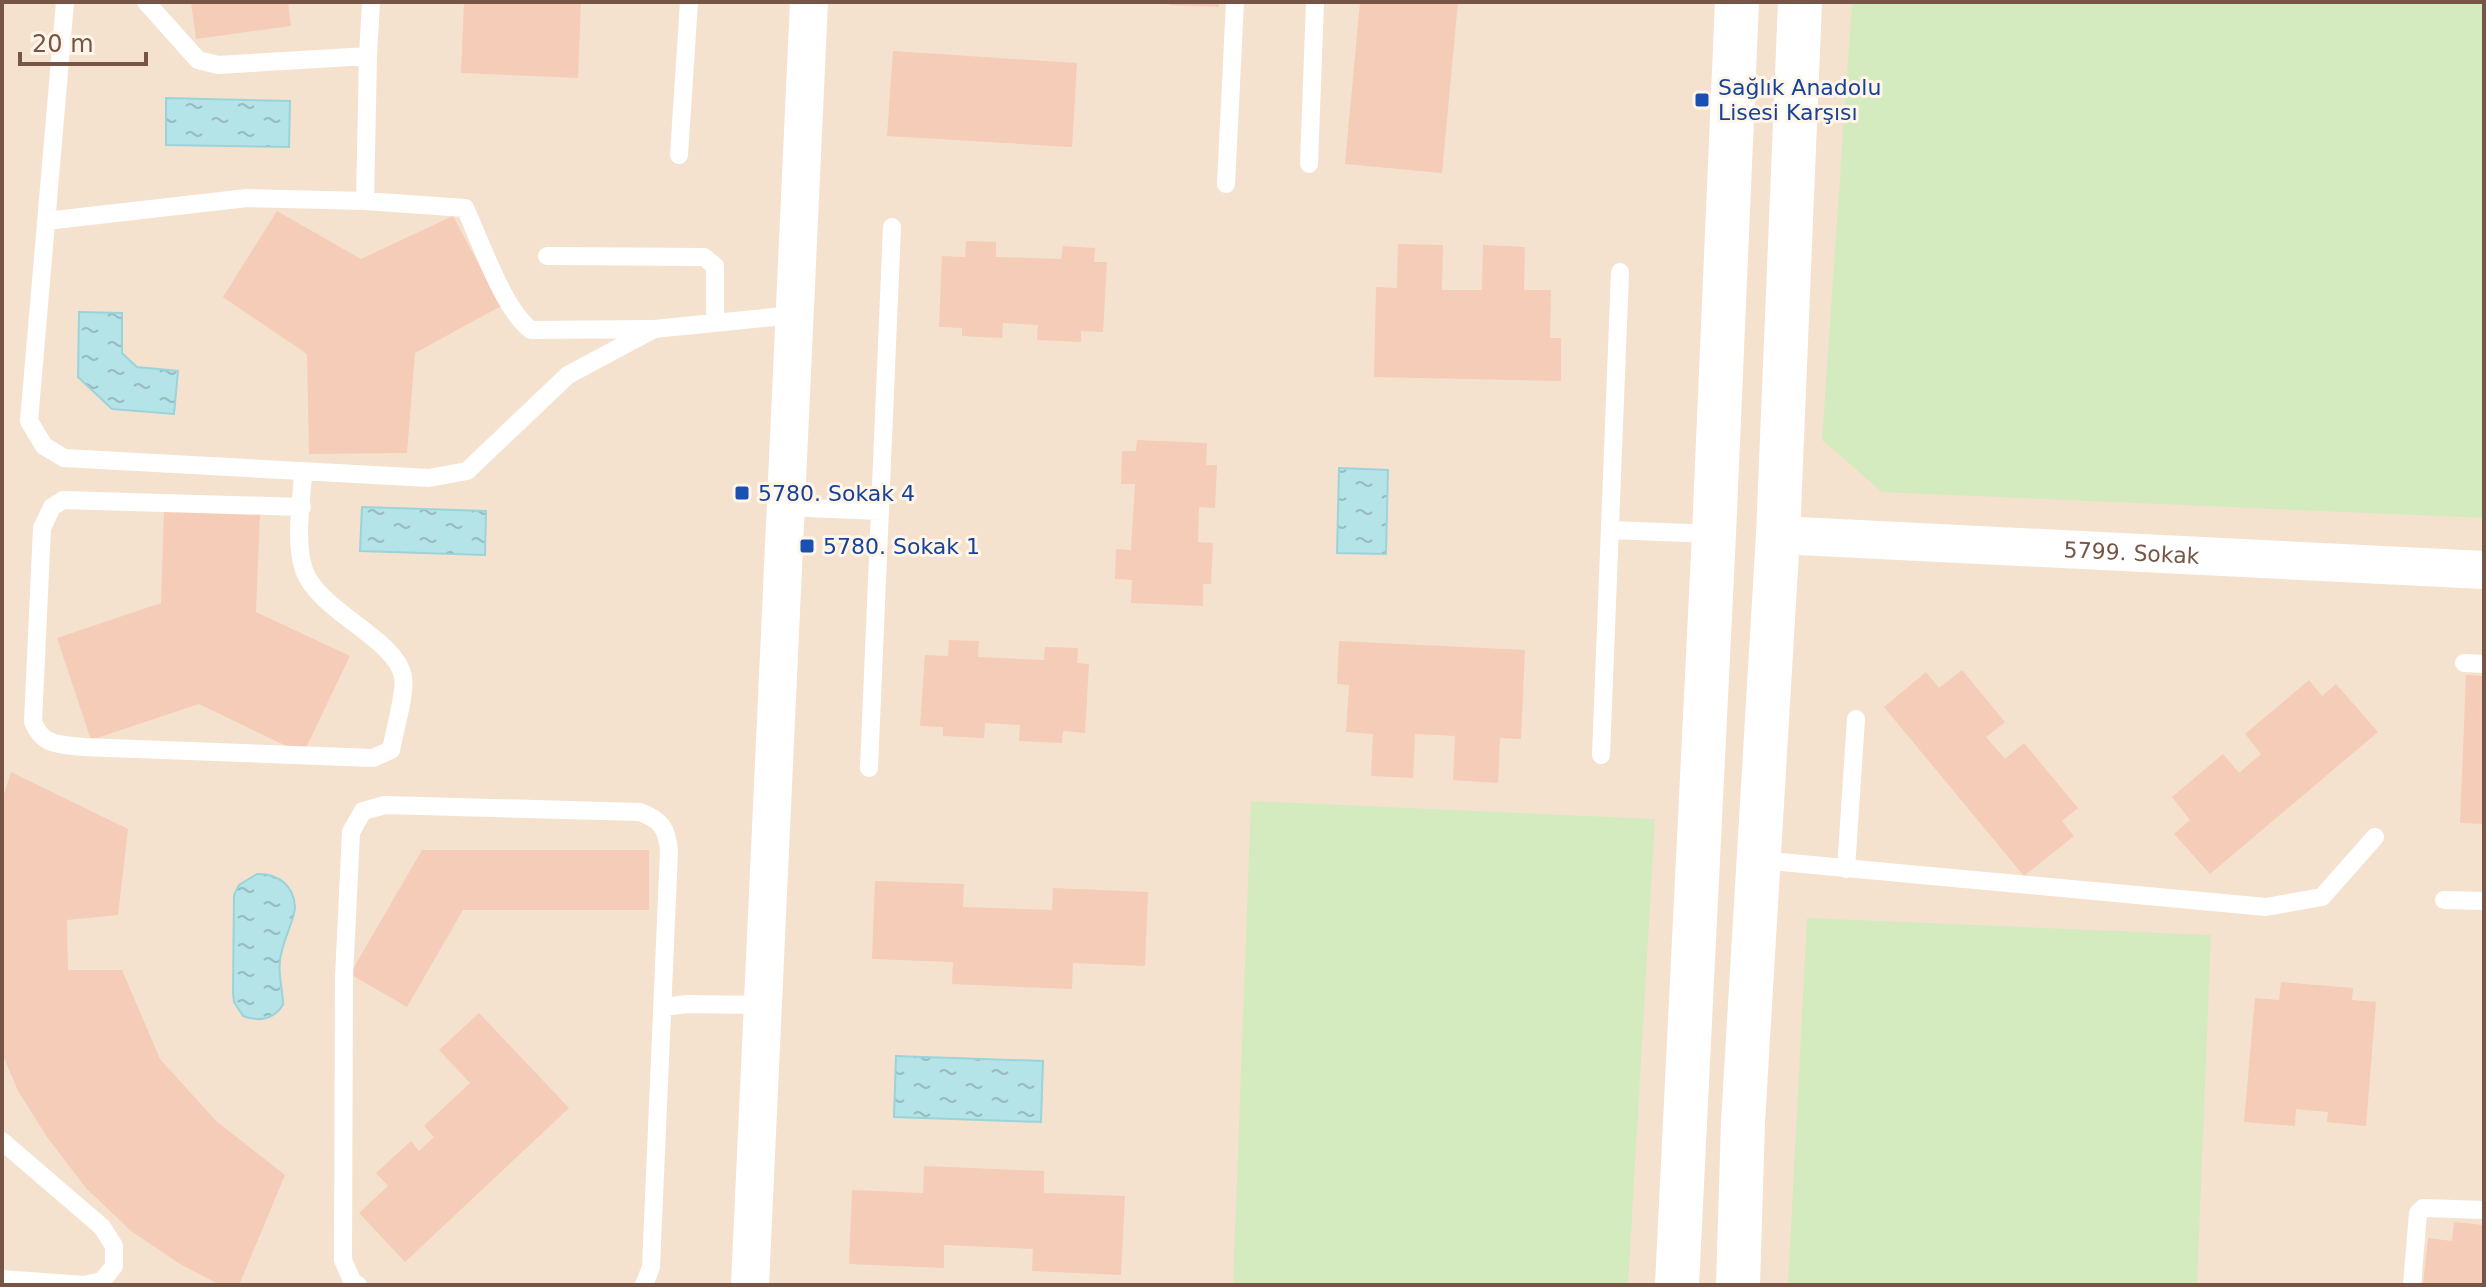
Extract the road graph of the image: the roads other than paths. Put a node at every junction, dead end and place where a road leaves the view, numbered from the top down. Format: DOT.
graph roads {
  1 [pos="65,2"];
  2 [pos="146,2"];
  3 [pos="371,2"];
  4 [pos="689,2"];
  5 [pos="809,2"];
  6 [pos="1235,2"];
  7 [pos="1315,2"];
  8 [pos="1737,2"];
  9 [pos="1800,2"];
  10 [pos="368,56"];
  11 [pos="679,155"];
  12 [pos="1309,164"];
  13 [pos="1226,184"];
  14 [pos="365,201"];
  15 [pos="46,221"];
  16 [pos="892,227"];
  17 [pos="547,256"];
  18 [pos="1620,272"];
  19 [pos="793,315"];
  20 [pos="715,323"];
  21 [pos="654,329"];
  22 [pos="303,471"];
  23 [pos="302,507"];
  24 [pos="785,507"];
  25 [pos="879,511"];
  26 [pos="1610,530"];
  27 [pos="1714,534"];
  28 [pos="1778,535"];
  29 [pos="2484,570"];
  30 [pos="2464,663"];
  31 [pos="2484,664"];
  32 [pos="1856,719"];
  33 [pos="1601,755"];
  34 [pos="869,768"];
  35 [pos="2375,837"];
  36 [pos="1759,860"];
  37 [pos="1846,869"];
  38 [pos="2444,900"];
  39 [pos="2484,901"];
  40 [pos="763,1005"];
  41 [pos="663,1007"];
  42 [pos="2,1141"];
  43 [pos="2484,1210"];
  44 [pos="2,1279"];
  45 [pos="358,1285"];
  46 [pos="644,1285"];
  47 [pos="750,1285"];
  48 [pos="1677,1285"];
  49 [pos="1738,1285"];
  50 [pos="2412,1285"];
  1 -- 15 [label="lane"];
  2 -- 10 [label="lane"];
  3 -- 10 [label="lane"];
  4 -- 11 [label="lane"];
  5 -- 19 [label="street"];
  6 -- 13 [label="lane"];
  7 -- 12 [label="lane"];
  8 -- 27 [label="street"];
  9 -- 28 [label="street"];
  10 -- 14 [label="lane"];
  14 -- 15 [label="lane"];
  14 -- 21 [label="lane"];
  15 -- 22 [label="lane"];
  16 -- 25 [label="lane"];
  17 -- 20 [label="lane"];
  18 -- 26 [label="lane"];
  19 -- 20 [label="lane"];
  19 -- 24 [label="street"];
  20 -- 21 [label="lane"];
  21 -- 22 [label="lane"];
  22 -- 23 [label="lane"];
  23 -- 23 [label="lane"];
  24 -- 25 [label="lane"];
  24 -- 40 [label="street"];
  25 -- 34 [label="lane"];
  26 -- 27 [label="lane"];
  26 -- 33 [label="lane"];
  27 -- 48 [label="street"];
  28 -- 29 [label="street, 5799. Sokak"];
  28 -- 36 [label="street"];
  30 -- 31 [label="lane"];
  32 -- 37 [label="lane"];
  35 -- 37 [label="lane"];
  36 -- 37 [label="lane"];
  36 -- 49 [label="street"];
  38 -- 39 [label="lane"];
  40 -- 41 [label="lane"];
  40 -- 47 [label="street"];
  41 -- 45 [label="lane"];
  41 -- 46 [label="lane"];
  42 -- 44 [label="lane"];
  43 -- 50 [label="lane"];
}
